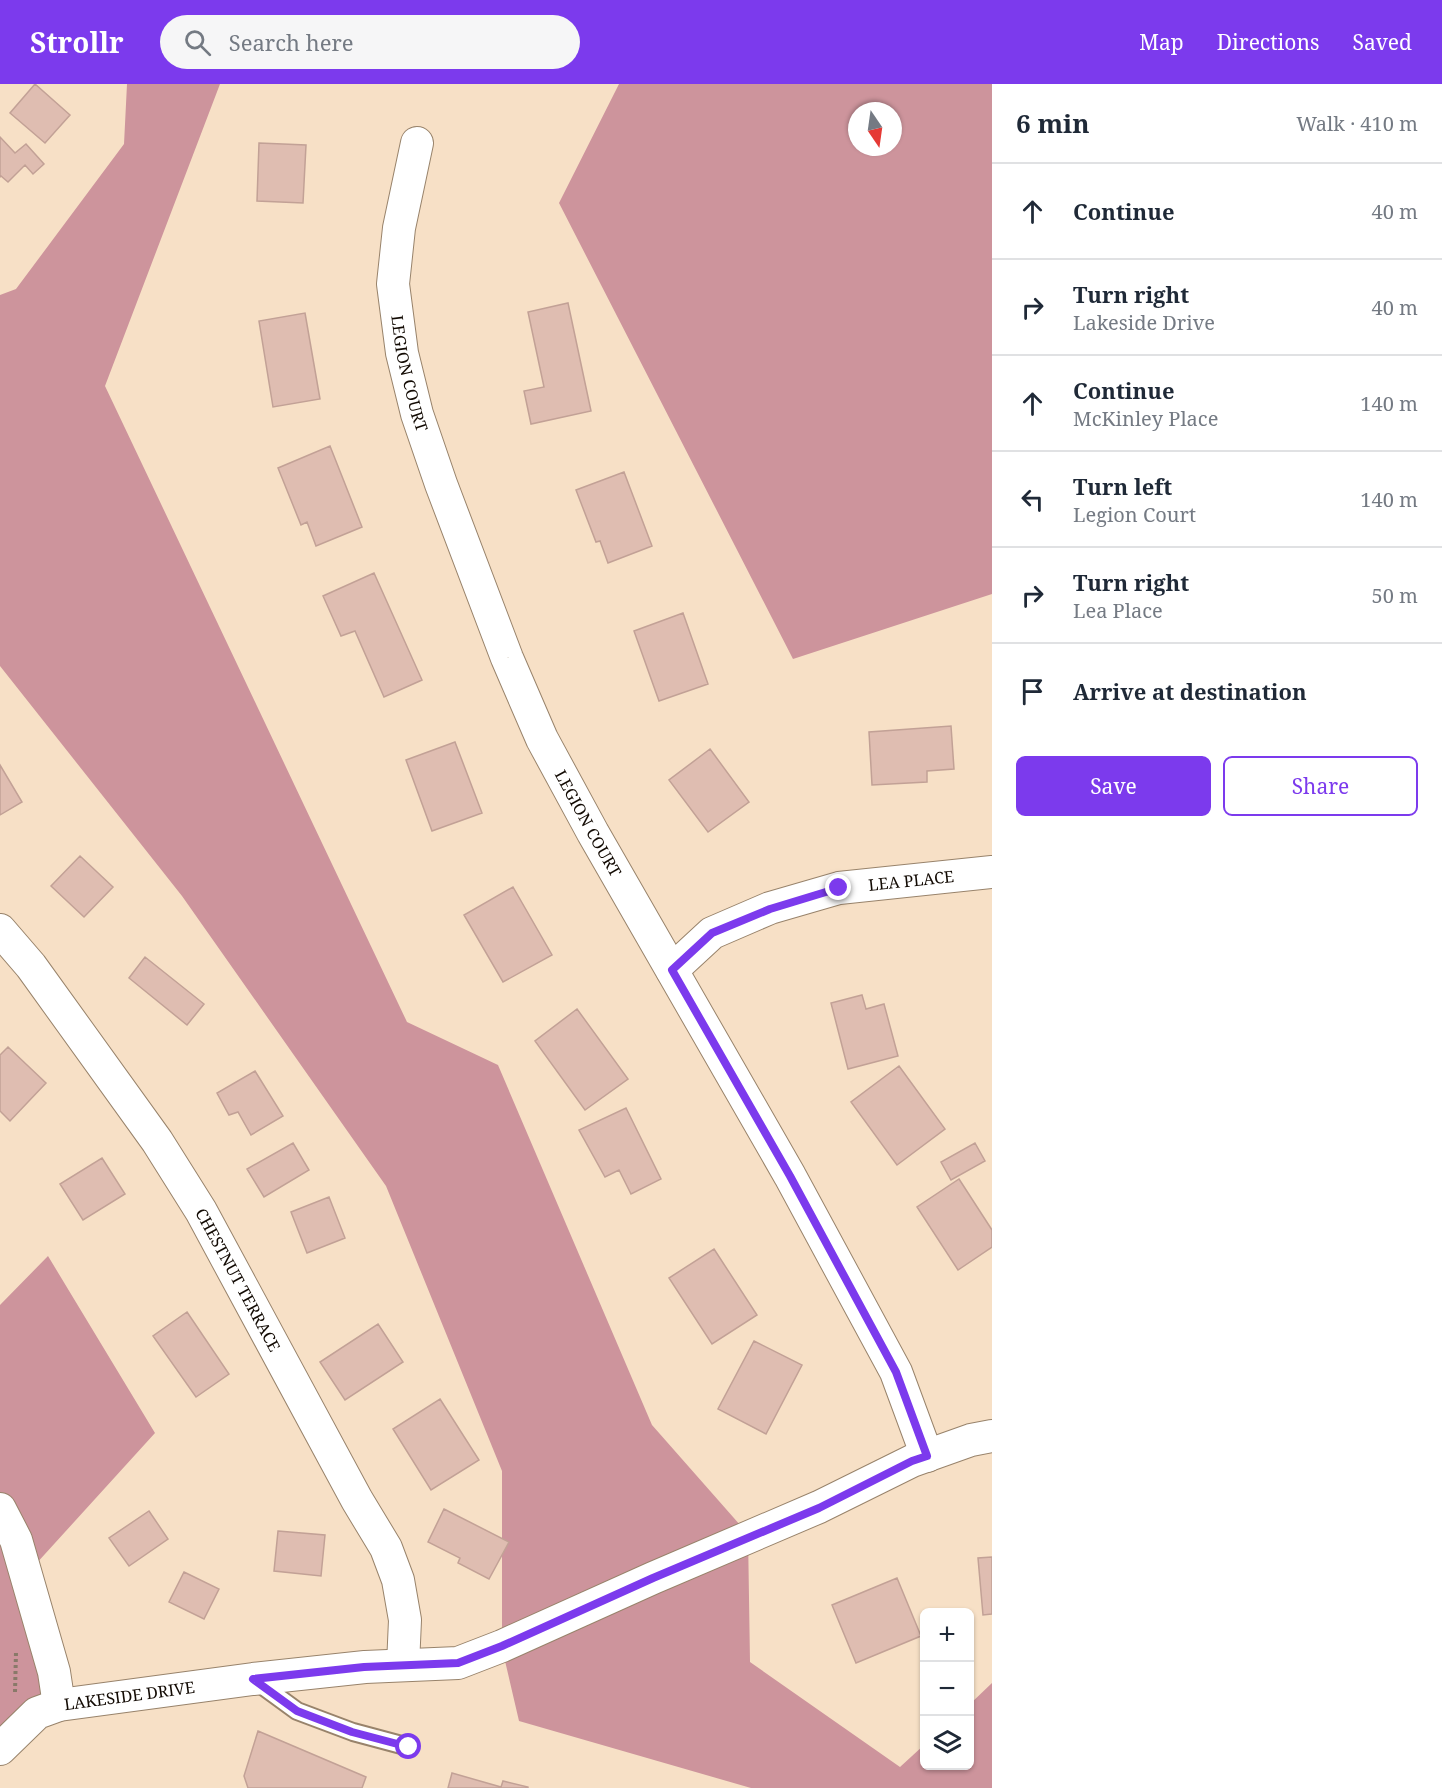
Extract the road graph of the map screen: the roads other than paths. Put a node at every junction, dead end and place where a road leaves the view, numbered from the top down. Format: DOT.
graph roads {
  1 [pos="417,143"];
  2 [pos="992,872"];
  3 [pos="0,930"];
  4 [pos="672,970"];
  5 [pos="992,1436"];
  6 [pos="927,1456"];
  7 [pos="0,1509"];
  8 [pos="404,1665"];
  9 [pos="253,1679"];
  10 [pos="59,1705"];
  11 [pos="409,1747"];
  12 [pos="0,1749"];
  1 -- 4 [label="street, LEGION COURT"];
  2 -- 4 [label="street, LEA PLACE"];
  3 -- 8 [label="street, CHESTNUT TERRACE"];
  4 -- 6 [label="street, LEGION COURT"];
  5 -- 6 [label="street, LAKESIDE DRIVE"];
  6 -- 8 [label="street, LAKESIDE DRIVE"];
  7 -- 10 [label="street, LAKESIDE DRIVE"];
  8 -- 9 [label="street, LAKESIDE DRIVE"];
  9 -- 10 [label="street, LAKESIDE DRIVE"];
  9 -- 11 [label="lane"];
  10 -- 12 [label="street"];
}
